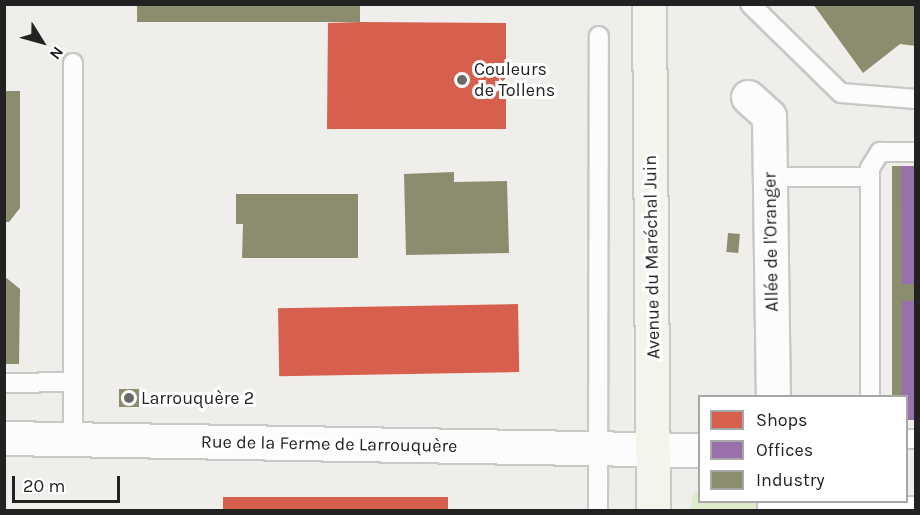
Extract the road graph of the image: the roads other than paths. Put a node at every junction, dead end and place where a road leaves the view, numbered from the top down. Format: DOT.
graph roads {
  1 [pos="649,4"];
  2 [pos="750,4"];
  3 [pos="598,36"];
  4 [pos="73,63"];
  5 [pos="748,97"];
  6 [pos="915,99"];
  7 [pos="915,152"];
  8 [pos="770,177"];
  9 [pos="870,177"];
  10 [pos="73,382"];
  11 [pos="4,383"];
  12 [pos="773,395"];
  13 [pos="870,395"];
  14 [pos="4,438"];
  15 [pos="73,439"];
  16 [pos="597,449"];
  17 [pos="654,450"];
  18 [pos="698,450"];
  19 [pos="774,506"];
  20 [pos="915,506"];
  21 [pos="598,510"];
  22 [pos="653,510"];
  1 -- 17 [label="main road, Avenue du Maréchal Juin"];
  2 -- 6 [label="lane"];
  3 -- 16 [label="lane"];
  4 -- 10 [label="lane"];
  5 -- 8 [label="street, Allée de l'Oranger"];
  7 -- 9 [label="lane"];
  8 -- 9 [label="lane"];
  8 -- 12 [label="street, Allée de l'Oranger"];
  9 -- 13 [label="lane"];
  10 -- 11 [label="lane"];
  10 -- 15 [label="lane"];
  14 -- 15 [label="street, Rue de la Ferme de Larrouquère"];
  15 -- 16 [label="street, Rue de la Ferme de Larrouquère"];
  16 -- 17 [label="street, Rue de la Ferme de Larrouquère"];
  16 -- 21 [label="lane"];
  17 -- 18 [label="street"];
  17 -- 22 [label="main road, Avenue du Maréchal Juin"];
  19 -- 20 [label="lane"];
}
